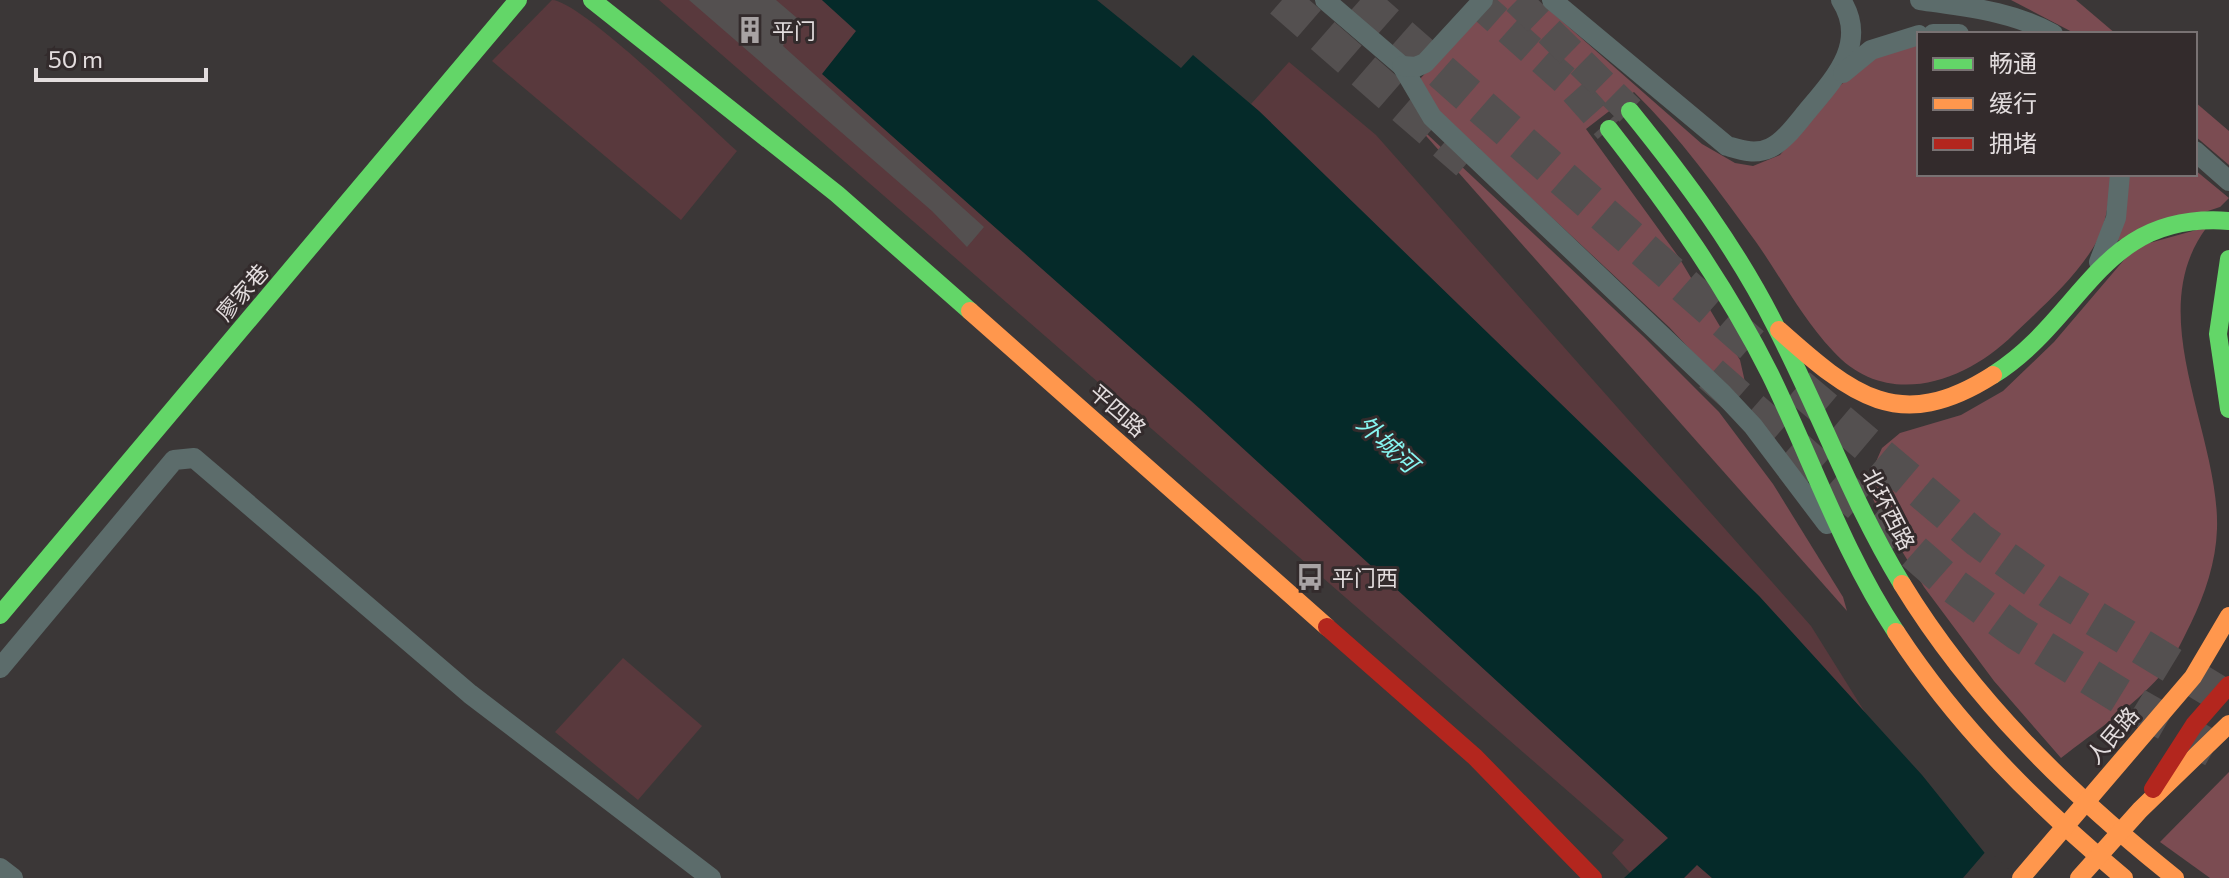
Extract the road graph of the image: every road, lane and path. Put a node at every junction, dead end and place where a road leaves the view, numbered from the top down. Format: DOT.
graph roads {
  1 [pos="518,0"];
  2 [pos="592,0"];
  3 [pos="1483,0"];
  4 [pos="1552,0"];
  5 [pos="1841,0"];
  6 [pos="1920,0"];
  7 [pos="1334,3"];
  8 [pos="2049,32"];
  9 [pos="1917,36"];
  10 [pos="1402,66"];
  11 [pos="1829,86"];
  12 [pos="1630,111"];
  13 [pos="1609,129"];
  14 [pos="2197,153"];
  15 [pos="2120,176"];
  16 [pos="2229,181"];
  17 [pos="2222,220"];
  18 [pos="2229,259"];
  19 [pos="2090,280"];
  20 [pos="1776,326"];
  21 [pos="2229,409"];
  22 [pos="1851,556"];
  23 [pos="0,615"];
  24 [pos="2229,616"];
  25 [pos="0,668"];
  26 [pos="2229,685"];
  27 [pos="2229,724"];
  28 [pos="2135,816"];
  29 [pos="0,868"];
  30 [pos="1592,877"];
  31 [pos="13,878"];
  32 [pos="711,878"];
  33 [pos="2021,878"];
  34 [pos="2079,878"];
  35 [pos="2124,878"];
  36 [pos="2175,878"];
  1 -- 23 [label="main road, 廖家巷"];
  2 -- 30 [label="main road, 平四路"];
  3 -- 10 [label="street"];
  4 -- 11 [label="street"];
  5 -- 11 [label="street"];
  6 -- 8 [label="street"];
  7 -- 10 [label="street"];
  9 -- 11 [label="street"];
  10 -- 22 [label="street"];
  12 -- 20 [label="main road, 北环西路"];
  13 -- 22 [label="main road"];
  14 -- 16 [label="street"];
  15 -- 19 [label="street"];
  17 -- 19 [label="main road"];
  18 -- 21 [label="main road"];
  19 -- 20 [label="main road"];
  20 -- 36 [label="main road, 北环西路"];
  22 -- 35 [label="main road"];
  24 -- 33 [label="main road, 人民路"];
  25 -- 32 [label="street"];
  26 -- 28 [label="main road"];
  27 -- 28 [label="main road"];
  28 -- 34 [label="main road"];
  29 -- 31 [label="street"];
}
